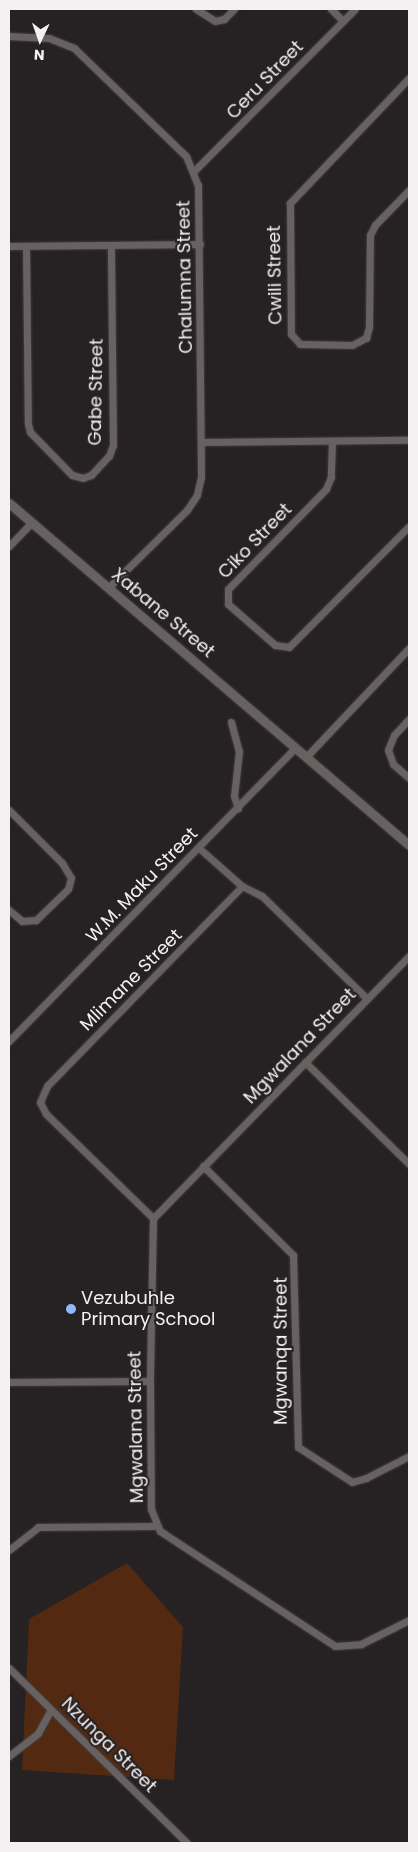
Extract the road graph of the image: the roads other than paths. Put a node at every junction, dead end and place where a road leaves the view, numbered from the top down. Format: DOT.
graph roads {
  1 [pos="196,9"];
  2 [pos="234,9"];
  3 [pos="331,9"];
  4 [pos="356,9"];
  5 [pos="343,21"];
  6 [pos="9,36"];
  7 [pos="409,78"];
  8 [pos="194,171"];
  9 [pos="409,190"];
  10 [pos="200,244"];
  11 [pos="111,245"];
  12 [pos="9,246"];
  13 [pos="26,246"];
  14 [pos="409,440"];
  15 [pos="332,441"];
  16 [pos="201,442"];
  17 [pos="9,503"];
  18 [pos="32,522"];
  19 [pos="409,526"];
  20 [pos="9,546"];
  21 [pos="108,588"];
  22 [pos="409,648"];
  23 [pos="409,719"];
  24 [pos="231,722"];
  25 [pos="296,748"];
  26 [pos="306,758"];
  27 [pos="409,778"];
  28 [pos="238,808"];
  29 [pos="9,810"];
  30 [pos="409,845"];
  31 [pos="199,848"];
  32 [pos="242,886"];
  33 [pos="9,910"];
  34 [pos="409,956"];
  35 [pos="366,999"];
  36 [pos="9,1041"];
  37 [pos="305,1062"];
  38 [pos="409,1164"];
  39 [pos="203,1166"];
  40 [pos="153,1218"];
  41 [pos="150,1381"];
  42 [pos="9,1382"];
  43 [pos="409,1456"];
  44 [pos="155,1526"];
  45 [pos="9,1550"];
  46 [pos="409,1620"];
  47 [pos="9,1668"];
  48 [pos="51,1710"];
  49 [pos="9,1756"];
  50 [pos="187,1843"];
  1 -- 2 [label="street"];
  3 -- 5 [label="street"];
  4 -- 5 [label="street, Ceru Street"];
  5 -- 8 [label="street, Ceru Street"];
  6 -- 8 [label="street, Chalumna Street"];
  7 -- 9 [label="street, Cwili Street"];
  8 -- 10 [label="street, Chalumna Street"];
  10 -- 11 [label="street"];
  10 -- 16 [label="street, Chalumna Street"];
  11 -- 13 [label="street"];
  11 -- 13 [label="street, Gabe Street"];
  12 -- 13 [label="street"];
  14 -- 15 [label="street"];
  15 -- 16 [label="street"];
  15 -- 19 [label="street, Ciko Street"];
  16 -- 21 [label="street, Chalumna Street"];
  17 -- 18 [label="street, Xabane Street"];
  18 -- 20 [label="street"];
  18 -- 21 [label="street, Xabane Street"];
  21 -- 25 [label="street, Xabane Street"];
  22 -- 26 [label="street"];
  23 -- 27 [label="street"];
  24 -- 28 [label="street"];
  25 -- 26 [label="street, Xabane Street"];
  25 -- 28 [label="street, W.M. Maku Street"];
  26 -- 30 [label="street, Xabane Street"];
  28 -- 31 [label="street, W.M. Maku Street"];
  29 -- 33 [label="street"];
  31 -- 32 [label="street"];
  31 -- 36 [label="street, W.M. Maku Street"];
  32 -- 35 [label="street"];
  32 -- 40 [label="street, Mlimane Street"];
  34 -- 35 [label="street, Mgwalana Street"];
  35 -- 37 [label="street, Mgwalana Street"];
  37 -- 38 [label="street"];
  37 -- 39 [label="street, Mgwalana Street"];
  39 -- 40 [label="street, Mgwalana Street"];
  39 -- 43 [label="street, Mgwanqa Street"];
  40 -- 41 [label="street, Mgwalana Street"];
  41 -- 42 [label="street"];
  41 -- 44 [label="street, Mgwalana Street"];
  44 -- 45 [label="street"];
  44 -- 46 [label="street, Mgwalana Street"];
  47 -- 48 [label="street, Nzunga Street"];
  48 -- 49 [label="street"];
  48 -- 50 [label="street, Nzunga Street"];
}
